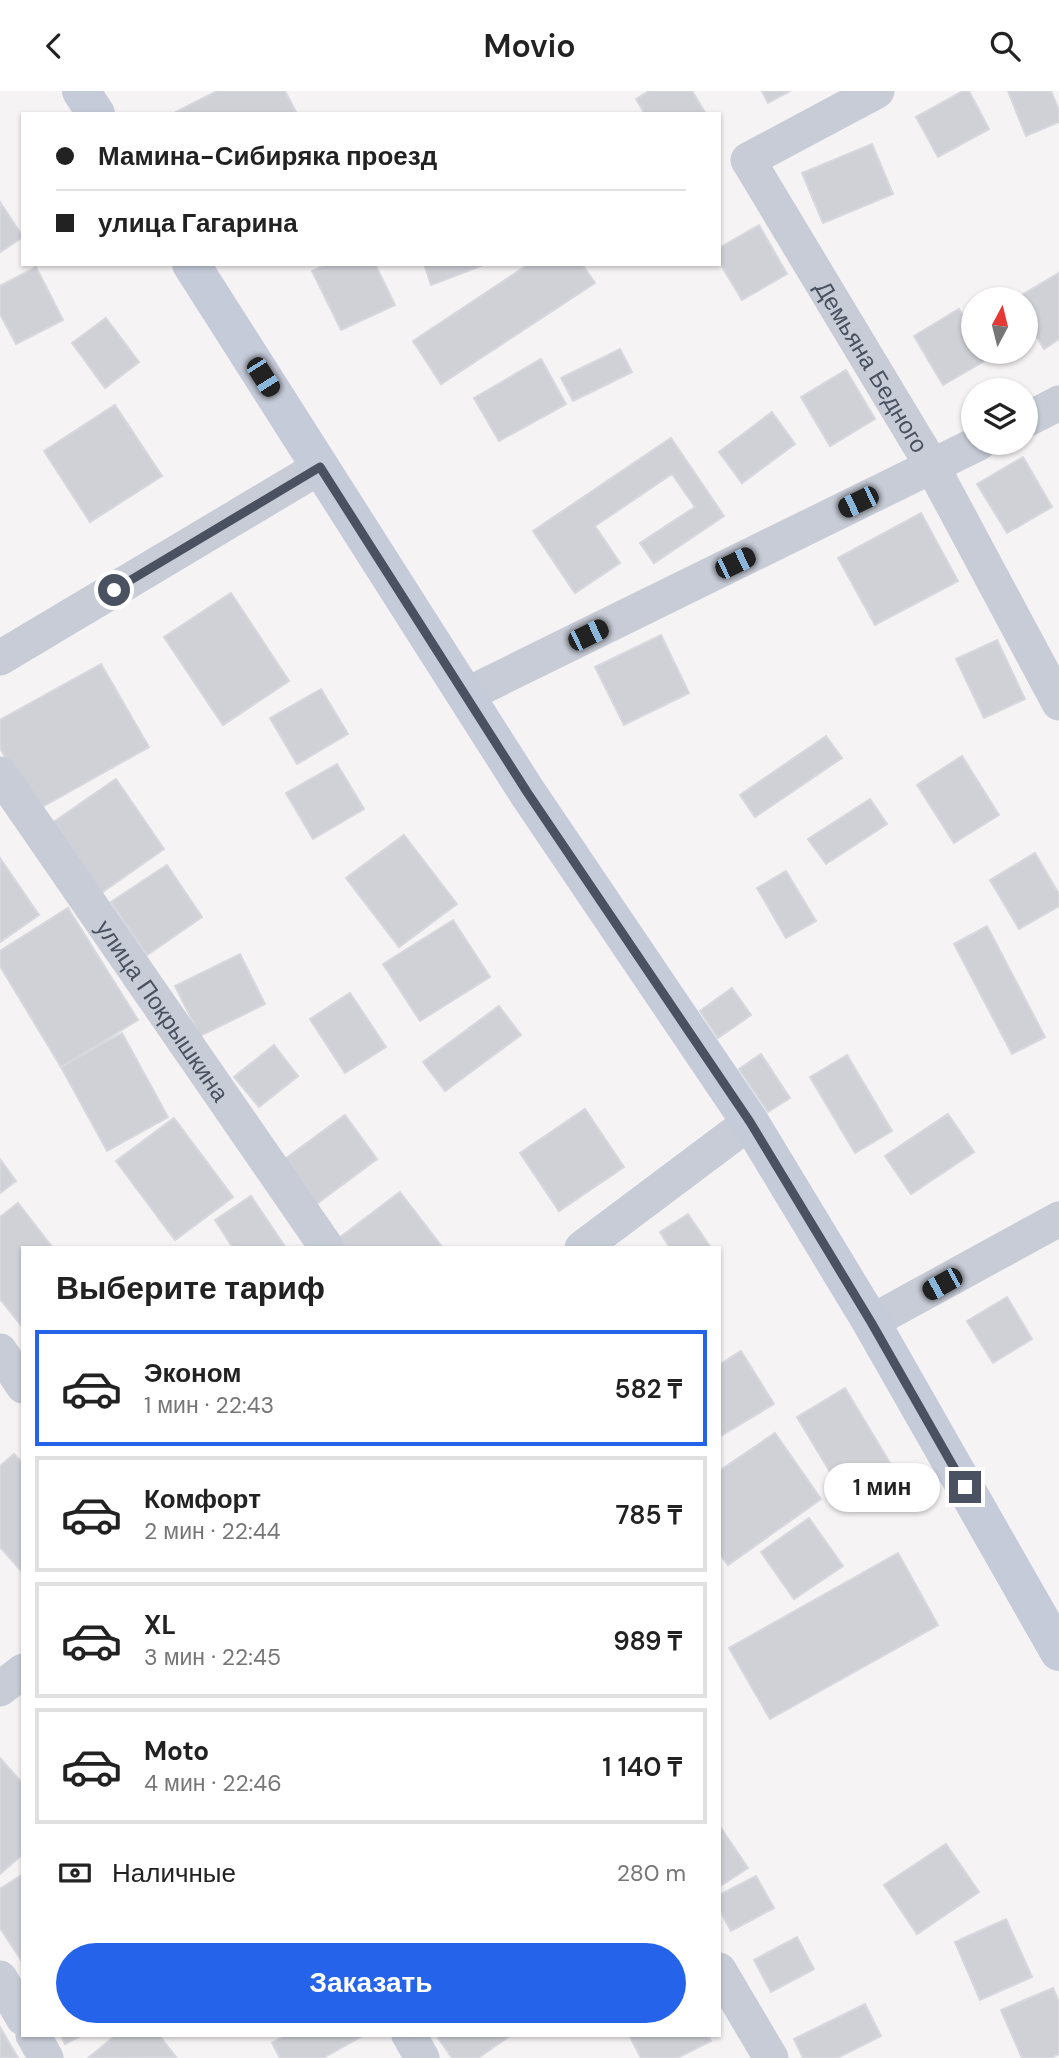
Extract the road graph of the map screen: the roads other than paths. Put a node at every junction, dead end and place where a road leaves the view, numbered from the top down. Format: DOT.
graph roads {
  1 [pos="877,91"];
  2 [pos="192,266"];
  3 [pos="1059,403"];
  4 [pos="1038,413"];
  5 [pos="961,452"];
  6 [pos="932,466"];
  7 [pos="320,467"];
  8 [pos="0,658"];
  9 [pos="466,695"];
  10 [pos="1059,703"];
  11 [pos="0,774"];
  12 [pos="750,1122"];
  13 [pos="1059,1219"];
  14 [pos="326,1246"];
  15 [pos="585,1246"];
  16 [pos="871,1322"];
  17 [pos="0,1351"];
  18 [pos="21,1383"];
  19 [pos="1059,1652"];
  20 [pos="21,1673"];
  21 [pos="0,1689"];
  22 [pos="721,1973"];
  23 [pos="0,1978"];
  24 [pos="21,2015"];
  25 [pos="34,2037"];
  26 [pos="410,2037"];
  27 [pos="46,2058"];
  28 [pos="422,2058"];
  29 [pos="771,2058"];
  1 -- 6 [label="street, Демьяна Бедного"];
  2 -- 7 [label="main road"];
  3 -- 4 [label="street"];
  5 -- 6 [label="street"];
  6 -- 9 [label="street"];
  6 -- 10 [label="street, Демьяна Бедного"];
  7 -- 8 [label="street"];
  7 -- 9 [label="main road"];
  9 -- 12 [label="main road"];
  11 -- 14 [label="street, улица Покрышкина"];
  12 -- 15 [label="street"];
  12 -- 16 [label="main road"];
  13 -- 16 [label="street"];
  16 -- 19 [label="main road"];
  17 -- 18 [label="street"];
  20 -- 21 [label="street"];
  22 -- 29 [label="street"];
  23 -- 24 [label="street"];
  25 -- 27 [label="street"];
  26 -- 28 [label="street"];
}
